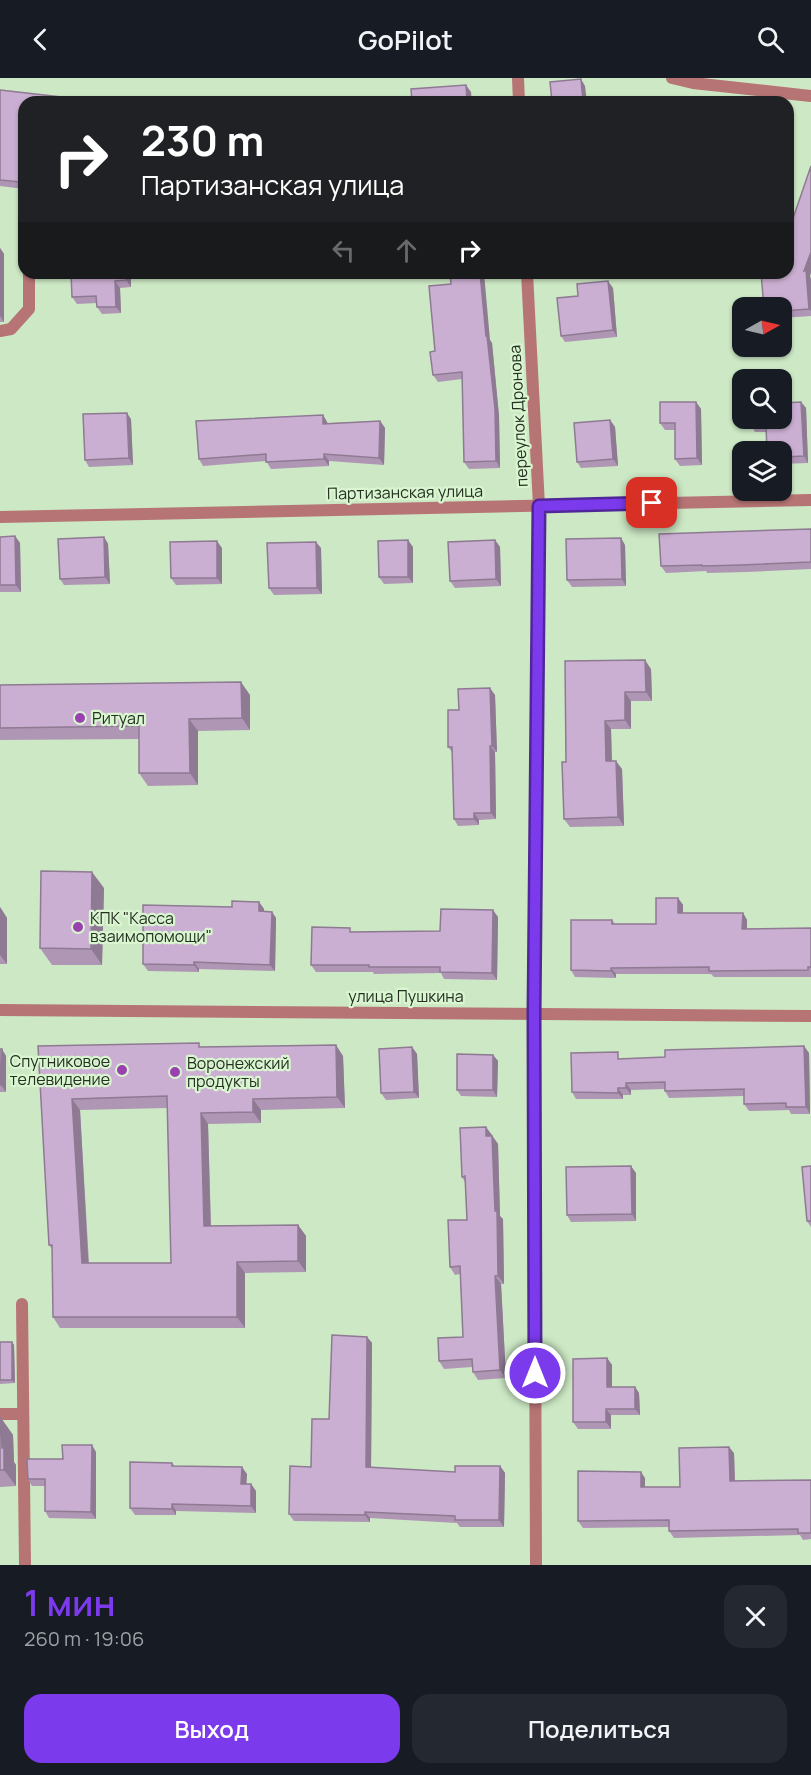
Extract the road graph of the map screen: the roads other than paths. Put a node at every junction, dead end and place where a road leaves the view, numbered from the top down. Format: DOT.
graph roads {
  1 [pos="518,78"];
  2 [pos="672,78"];
  3 [pos="519,96"];
  4 [pos="811,96"];
  5 [pos="29,279"];
  6 [pos="527,279"];
  7 [pos="0,331"];
  8 [pos="811,500"];
  9 [pos="539,506"];
  10 [pos="0,517"];
  11 [pos="0,1010"];
  12 [pos="534,1014"];
  13 [pos="811,1016"];
  14 [pos="22,1304"];
  15 [pos="0,1414"];
  16 [pos="23,1414"];
  17 [pos="25,1565"];
  18 [pos="536,1565"];
  1 -- 3 [label="street"];
  2 -- 4 [label="street"];
  5 -- 7 [label="street"];
  6 -- 9 [label="street, переулок Дронова"];
  8 -- 9 [label="street, Партизанская улица"];
  9 -- 10 [label="street, Партизанская улица"];
  9 -- 12 [label="street, переулок Дронова"];
  11 -- 12 [label="street, улица Пушкина"];
  12 -- 13 [label="street, улица Пушкина"];
  12 -- 18 [label="street, переулок Дронова"];
  14 -- 16 [label="street"];
  15 -- 16 [label="street"];
  16 -- 17 [label="street"];
}
